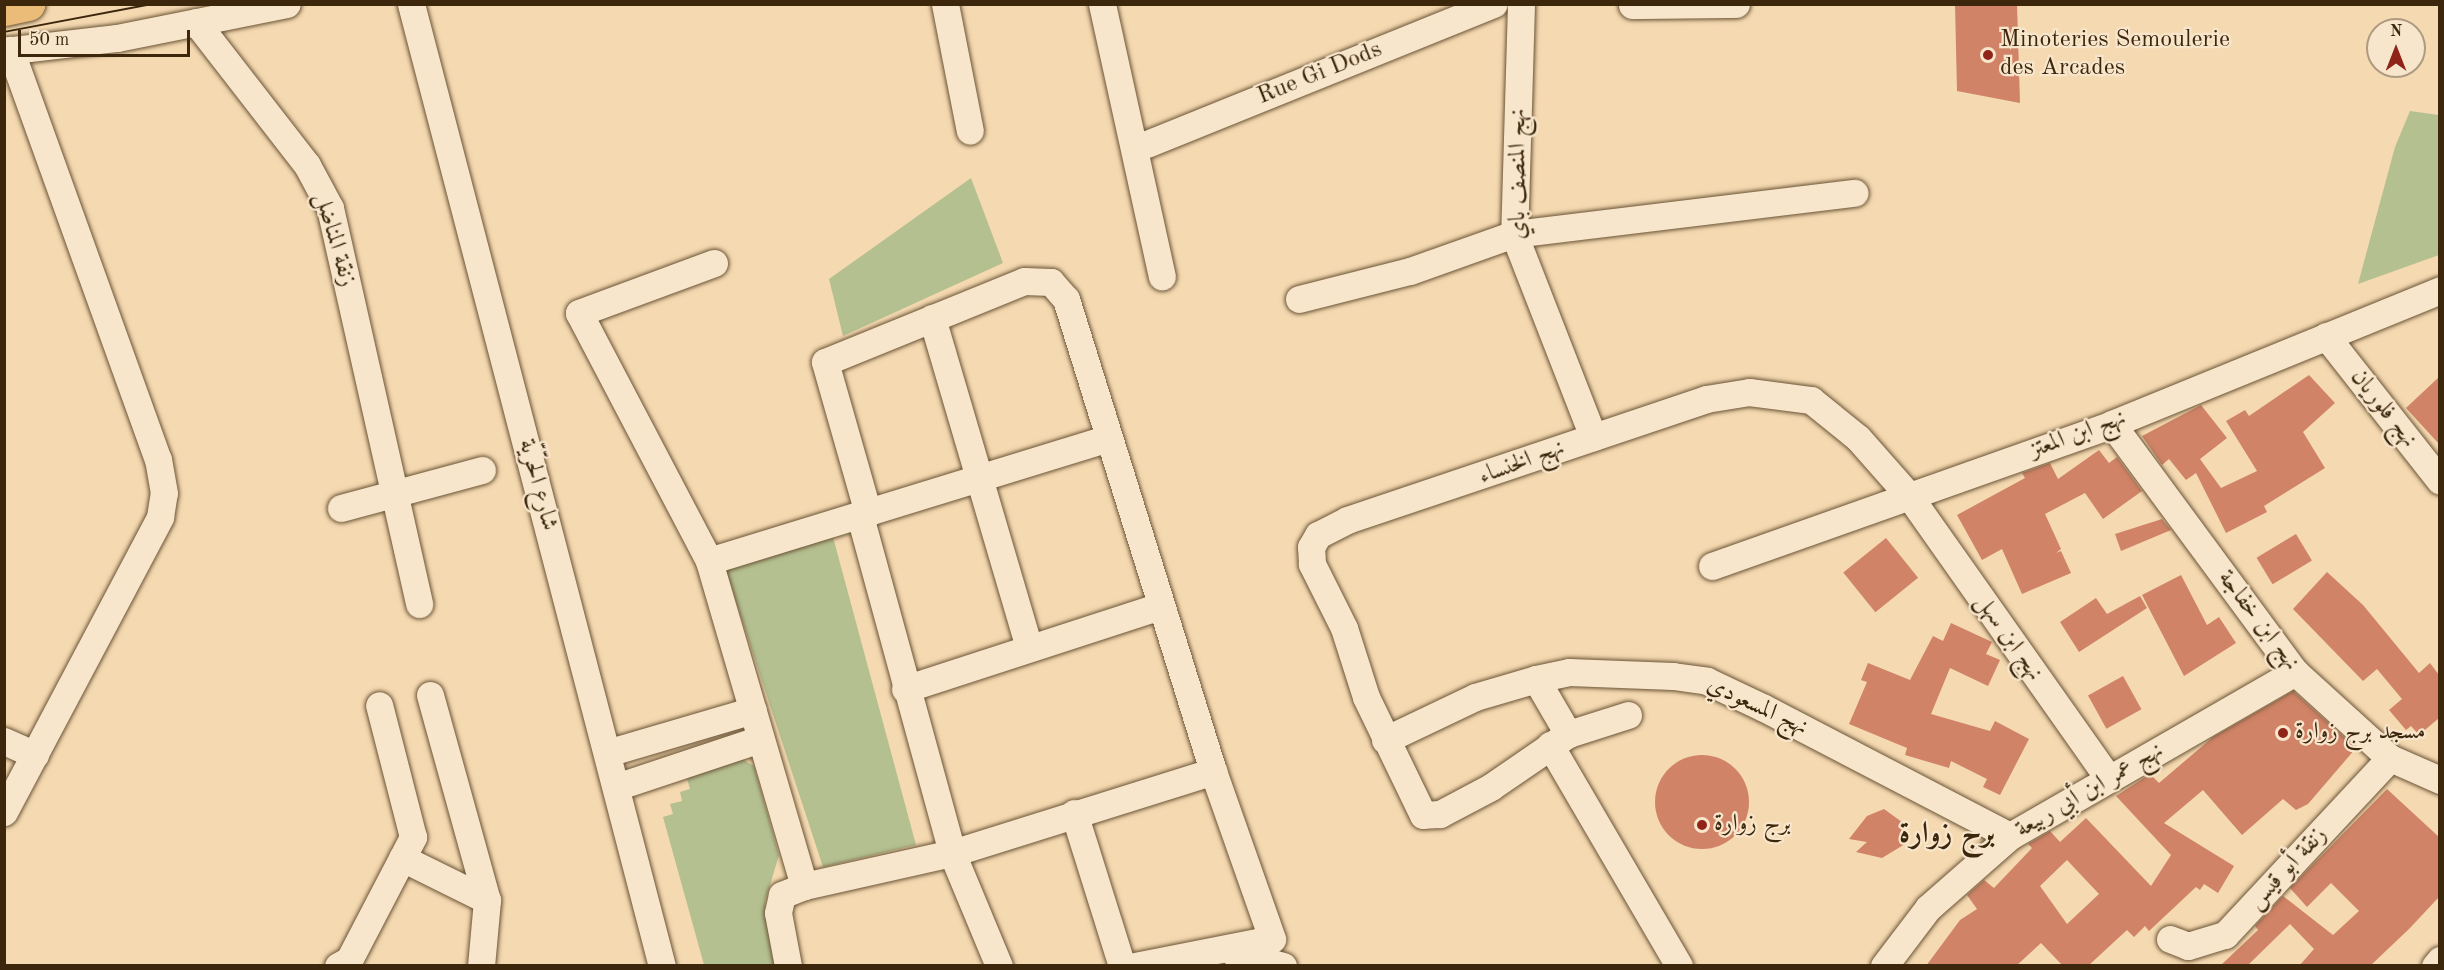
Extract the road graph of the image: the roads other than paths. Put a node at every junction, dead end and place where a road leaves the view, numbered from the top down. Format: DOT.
graph roads {
  1 [pos="28,4"];
  2 [pos="287,4"];
  3 [pos="411,4"];
  4 [pos="945,4"];
  5 [pos="1102,4"];
  6 [pos="1494,4"];
  7 [pos="1521,4"];
  8 [pos="1736,4"];
  9 [pos="1632,5"];
  10 [pos="4,9"];
  11 [pos="196,22"];
  12 [pos="7,51"];
  13 [pos="970,132"];
  14 [pos="1147,144"];
  15 [pos="1855,192"];
  16 [pos="1514,234"];
  17 [pos="714,263"];
  18 [pos="1162,276"];
  19 [pos="2439,290"];
  20 [pos="1299,299"];
  21 [pos="932,318"];
  22 [pos="2326,336"];
  23 [pos="2112,424"];
  24 [pos="1593,437"];
  25 [pos="1108,438"];
  26 [pos="482,470"];
  27 [pos="976,477"];
  28 [pos="2439,481"];
  29 [pos="394,495"];
  30 [pos="1910,497"];
  31 [pos="341,508"];
  32 [pos="864,514"];
  33 [pos="709,561"];
  34 [pos="1712,566"];
  35 [pos="419,604"];
  36 [pos="1161,606"];
  37 [pos="1029,647"];
  38 [pos="2295,672"];
  39 [pos="1536,680"];
  40 [pos="905,689"];
  41 [pos="430,695"];
  42 [pos="379,705"];
  43 [pos="753,710"];
  44 [pos="1628,714"];
  45 [pos="760,739"];
  46 [pos="1559,739"];
  47 [pos="1384,740"];
  48 [pos="4,741"];
  49 [pos="607,753"];
  50 [pos="34,755"];
  51 [pos="2390,758"];
  52 [pos="1213,771"];
  53 [pos="2108,778"];
  54 [pos="2439,780"];
  55 [pos="616,787"];
  56 [pos="4,812"];
  57 [pos="1074,813"];
  58 [pos="2010,836"];
  59 [pos="952,853"];
  60 [pos="402,858"];
  61 [pos="804,886"];
  62 [pos="487,900"];
  63 [pos="2170,939"];
  64 [pos="1214,950"];
  65 [pos="2439,960"];
  66 [pos="1002,963"];
  67 [pos="338,966"];
  68 [pos="481,966"];
  69 [pos="662,966"];
  70 [pos="788,966"];
  71 [pos="1122,966"];
  72 [pos="1134,966"];
  73 [pos="1283,966"];
  74 [pos="1680,966"];
  75 [pos="1884,966"];
  76 [pos="2435,966"];
  1 -- 10 [label="main road"];
  2 -- 11 [label="street"];
  3 -- 49 [label="street, شارع الحرّيّة"];
  4 -- 13 [label="street"];
  5 -- 18 [label="street"];
  6 -- 14 [label="street, Rue Gi Dods"];
  7 -- 16 [label="street, نهج المنصف باي"];
  8 -- 9 [label="street"];
  11 -- 12 [label="street"];
  11 -- 29 [label="street, زنقة المناضل"];
  12 -- 50 [label="street"];
  15 -- 16 [label="street"];
  16 -- 20 [label="street"];
  16 -- 24 [label="street, نهج المنصف باي"];
  17 -- 33 [label="street"];
  19 -- 22 [label="street, نهج ابن المعتز"];
  21 -- 25 [label="street"];
  21 -- 27 [label="street"];
  21 -- 32 [label="street"];
  22 -- 23 [label="street, نهج ابن المعتز"];
  22 -- 28 [label="street, نهج فلوريان"];
  23 -- 30 [label="street, نهج ابن المعتز"];
  23 -- 38 [label="street, نهج ابن خفاجة"];
  24 -- 30 [label="street, نهج الخنساء"];
  24 -- 47 [label="street, نهج الخنساء"];
  25 -- 27 [label="street"];
  25 -- 36 [label="street"];
  26 -- 29 [label="street"];
  27 -- 32 [label="street"];
  27 -- 37 [label="street"];
  29 -- 31 [label="street"];
  29 -- 35 [label="street, زنقة المناضل"];
  30 -- 34 [label="street, نهج ابن المعتز"];
  30 -- 53 [label="street, نهج ابن سهل"];
  32 -- 33 [label="street"];
  32 -- 40 [label="street"];
  33 -- 43 [label="street"];
  36 -- 37 [label="street"];
  36 -- 52 [label="street"];
  37 -- 40 [label="street"];
  38 -- 51 [label="street, نهج ابن خفاجة"];
  38 -- 53 [label="street, نهج عمر ابن أبي ربيعة"];
  39 -- 46 [label="street"];
  39 -- 47 [label="street, نهج المسعودي"];
  39 -- 58 [label="street, نهج المسعودي"];
  40 -- 59 [label="street"];
  41 -- 62 [label="street"];
  42 -- 60 [label="street"];
  43 -- 45 [label="street"];
  43 -- 49 [label="street"];
  44 -- 46 [label="street"];
  45 -- 55 [label="street"];
  45 -- 61 [label="street"];
  46 -- 47 [label="street"];
  46 -- 74 [label="street"];
  48 -- 50 [label="street"];
  49 -- 55 [label="street, شارع الحرّيّة"];
  50 -- 56 [label="street"];
  51 -- 54 [label="street, نهج ابن خفاجة"];
  51 -- 63 [label="street, زنقة أبو قيس"];
  52 -- 57 [label="street"];
  52 -- 64 [label="street"];
  53 -- 58 [label="street, نهج عمر ابن أبي ربيعة"];
  55 -- 69 [label="street, شارع الحرّيّة"];
  57 -- 59 [label="street"];
  57 -- 71 [label="street"];
  58 -- 75 [label="street, نهج عمر ابن أبي ربيعة"];
  59 -- 61 [label="street"];
  59 -- 66 [label="street"];
  60 -- 62 [label="street"];
  60 -- 67 [label="street"];
  61 -- 70 [label="street"];
  62 -- 68 [label="street"];
  64 -- 72 [label="street"];
  64 -- 73 [label="street"];
  65 -- 76 [label="street"];
}
